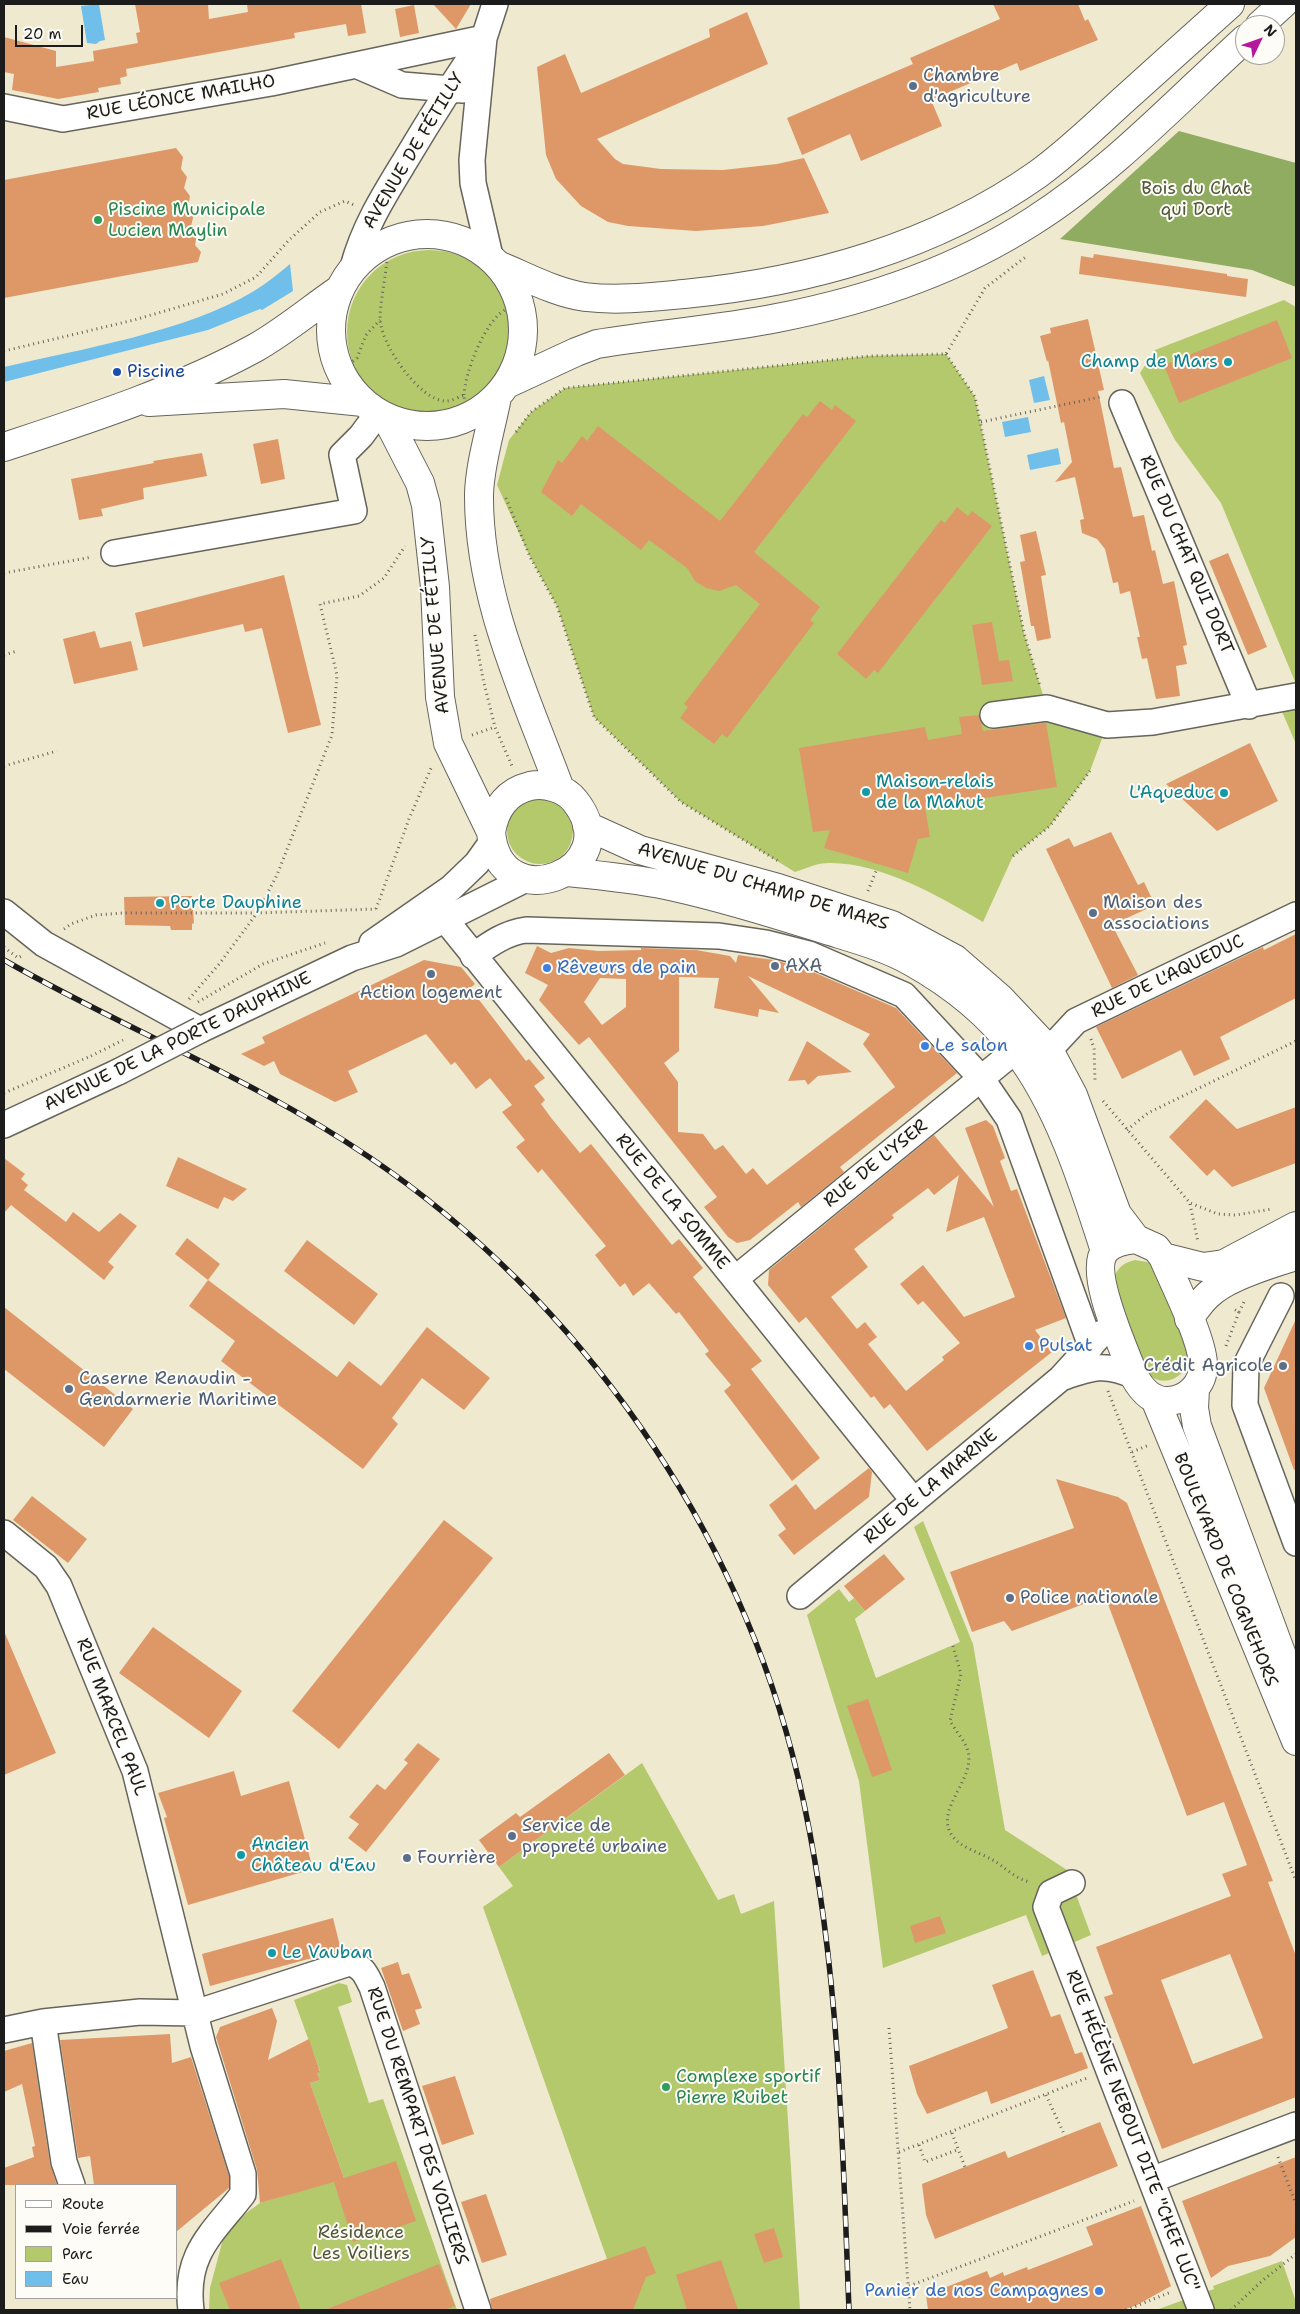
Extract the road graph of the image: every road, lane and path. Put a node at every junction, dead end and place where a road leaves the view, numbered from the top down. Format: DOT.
graph roads {
  1 [pos="495,4"];
  2 [pos="1230,4"];
  3 [pos="1283,4"];
  4 [pos="1271,15"];
  5 [pos="484,38"];
  6 [pos="1235,48"];
  7 [pos="358,66"];
  8 [pos="402,85"];
  9 [pos="448,90"];
  10 [pos="479,91"];
  11 [pos="4,107"];
  12 [pos="421,134"];
  13 [pos="354,205"];
  14 [pos="388,255"];
  15 [pos="495,261"];
  16 [pos="346,278"];
  17 [pos="542,283"];
  18 [pos="521,307"];
  19 [pos="380,320"];
  20 [pos="4,351"];
  21 [pos="946,354"];
  22 [pos="338,367"];
  23 [pos="502,390"];
  24 [pos="333,399"];
  25 [pos="137,402"];
  26 [pos="1122,403"];
  27 [pos="465,407"];
  28 [pos="376,410"];
  29 [pos="981,422"];
  30 [pos="4,447"];
  31 [pos="503,490"];
  32 [pos="407,542"];
  33 [pos="114,553"];
  34 [pos="4,573"];
  35 [pos="17,651"];
  36 [pos="4,655"];
  37 [pos="1296,696"];
  38 [pos="1249,706"];
  39 [pos="1047,708"];
  40 [pos="993,715"];
  41 [pos="495,727"];
  42 [pos="448,743"];
  43 [pos="58,751"];
  44 [pos="4,766"];
  45 [pos="1090,771"];
  46 [pos="520,788"];
  47 [pos="560,789"];
  48 [pos="587,826"];
  49 [pos="492,837"];
  50 [pos="1013,856"];
  51 [pos="779,862"];
  52 [pos="567,872"];
  53 [pos="526,879"];
  54 [pos="4,912"];
  55 [pos="438,912"];
  56 [pos="258,913"];
  57 [pos="1296,914"];
  58 [pos="332,940"];
  59 [pos="44,944"];
  60 [pos="4,947"];
  61 [pos="473,956"];
  62 [pos="18,958"];
  63 [pos="352,958"];
  64 [pos="174,1016"];
  65 [pos="1076,1021"];
  66 [pos="200,1030"];
  67 [pos="1296,1041"];
  68 [pos="1016,1050"];
  69 [pos="1049,1050"];
  70 [pos="91,1056"];
  71 [pos="981,1078"];
  72 [pos="1096,1089"];
  73 [pos="4,1093"];
  74 [pos="1098,1094"];
  75 [pos="4,1125"];
  76 [pos="1127,1130"];
  77 [pos="1288,1217"];
  78 [pos="1136,1239"];
  79 [pos="1105,1251"];
  80 [pos="1296,1256"];
  81 [pos="1163,1257"];
  82 [pos="1265,1266"];
  83 [pos="735,1279"];
  84 [pos="1288,1293"];
  85 [pos="1112,1316"];
  86 [pos="1189,1319"];
  87 [pos="1095,1356"];
  88 [pos="1134,1376"];
  89 [pos="1195,1389"];
  90 [pos="1155,1399"];
  91 [pos="914,1501"];
  92 [pos="4,1533"];
  93 [pos="1296,1543"];
  94 [pos="800,1596"];
  95 [pos="953,1646"];
  96 [pos="1296,1693"];
  97 [pos="1296,1741"];
  98 [pos="1296,1881"];
  99 [pos="1065,1886"];
  100 [pos="195,2012"];
  101 [pos="43,2022"];
  102 [pos="889,2028"];
  103 [pos="4,2030"];
  104 [pos="1108,2069"];
  105 [pos="1046,2095"];
  106 [pos="1296,2125"];
  107 [pos="952,2133"];
  108 [pos="1270,2135"];
  109 [pos="1064,2136"];
  110 [pos="919,2145"];
  111 [pos="957,2150"];
  112 [pos="899,2152"];
  113 [pos="966,2167"];
  114 [pos="72,2184"];
  115 [pos="1154,2187"];
  116 [pos="1296,2204"];
  117 [pos="1296,2254"];
  118 [pos="1190,2284"];
  119 [pos="909,2286"];
  120 [pos="191,2310"];
  121 [pos="478,2310"];
  122 [pos="910,2310"];
  123 [pos="1126,2310"];
  124 [pos="1200,2310"];
  125 [pos="1231,2310"];
  1 -- 5 [label="street, AVENUE DE FÉTILLY"];
  2 -- 17 [label="main road"];
  3 -- 4 [label="main road"];
  5 -- 7 [label="street, RUE LÉONCE MAILHO"];
  5 -- 9 [label="street, AVENUE DE FÉTILLY"];
  5 -- 10 [label="street, AVENUE DE FÉTILLY"];
  6 -- 23 [label="main road"];
  7 -- 8 [label="street"];
  7 -- 11 [label="street, RUE LÉONCE MAILHO"];
  8 -- 9 [label="street"];
  8 -- 12 [label="street"];
  9 -- 10 [label="street"];
  9 -- 12 [label="street, AVENUE DE FÉTILLY"];
  10 -- 15 [label="street, AVENUE DE FÉTILLY"];
  12 -- 16 [label="street, AVENUE DE FÉTILLY"];
  13 -- 20 [label="path"];
  14 -- 19 [label="path"];
  15 -- 16 [label="main road"];
  15 -- 17 [label="main road"];
  15 -- 18 [label="main road"];
  16 -- 22 [label="main road"];
  16 -- 25 [label="main road"];
  17 -- 18 [label="path"];
  18 -- 23 [label="main road"];
  18 -- 27 [label="path"];
  19 -- 22 [label="path"];
  19 -- 27 [label="path"];
  21 -- 29 [label="path"];
  22 -- 24 [label="path"];
  22 -- 28 [label="main road"];
  23 -- 27 [label="main road"];
  23 -- 47 [label="main road"];
  24 -- 25 [label="main road"];
  24 -- 28 [label="main road"];
  25 -- 30 [label="main road"];
  26 -- 29 [label="path"];
  26 -- 38 [label="street, RUE DU CHAT QUI DORT"];
  27 -- 28 [label="main road"];
  28 -- 33 [label="street"];
  28 -- 42 [label="main road, AVENUE DE FÉTILLY"];
  29 -- 39 [label="path"];
  31 -- 51 [label="path"];
  32 -- 56 [label="path"];
  33 -- 34 [label="path"];
  35 -- 36 [label="path"];
  37 -- 38 [label="street"];
  38 -- 39 [label="street"];
  39 -- 40 [label="street"];
  41 -- 46 [label="path"];
  42 -- 49 [label="main road, AVENUE DE FÉTILLY"];
  42 -- 56 [label="path"];
  43 -- 44 [label="path"];
  45 -- 50 [label="path"];
  46 -- 47 [label="main road"];
  46 -- 49 [label="main road"];
  47 -- 48 [label="main road"];
  48 -- 52 [label="main road"];
  48 -- 69 [label="main road, AVENUE DU CHAMP DE MARS"];
  49 -- 53 [label="main road"];
  49 -- 55 [label="street, AVENUE DE LA PORTE DAUPHINE"];
  52 -- 53 [label="main road"];
  52 -- 68 [label="main road, AVENUE DU CHAMP DE MARS"];
  53 -- 55 [label="street, AVENUE DE LA PORTE DAUPHINE"];
  54 -- 59 [label="street"];
  55 -- 61 [label="street, RUE DE LA SOMME"];
  55 -- 63 [label="street, AVENUE DE LA PORTE DAUPHINE"];
  55 -- 63 [label="street, AVENUE DE LA PORTE DAUPHINE"];
  56 -- 59 [label="path"];
  56 -- 64 [label="path"];
  57 -- 65 [label="street, RUE DE L'AQUEDUC"];
  58 -- 64 [label="path"];
  59 -- 64 [label="street"];
  60 -- 62 [label="path"];
  61 -- 71 [label="street"];
  61 -- 83 [label="street, RUE DE LA SOMME"];
  63 -- 66 [label="street, AVENUE DE LA PORTE DAUPHINE"];
  64 -- 66 [label="street"];
  65 -- 69 [label="street, RUE DE L'AQUEDUC"];
  65 -- 72 [label="path"];
  66 -- 75 [label="street, AVENUE DE LA PORTE DAUPHINE, bridge"];
  67 -- 76 [label="path"];
  68 -- 71 [label="street, RUE DE L'YSER"];
  68 -- 79 [label="main road, AVENUE DU CHAMP DE MARS"];
  69 -- 78 [label="main road, AVENUE DU CHAMP DE MARS"];
  70 -- 73 [label="path"];
  71 -- 83 [label="street, RUE DE L'YSER"];
  71 -- 87 [label="street"];
  74 -- 76 [label="path"];
  76 -- 77 [label="path"];
  77 -- 81 [label="main road"];
  78 -- 79 [label="main road"];
  78 -- 81 [label="main road"];
  79 -- 85 [label="main road"];
  80 -- 82 [label="main road"];
  81 -- 86 [label="main road, BOULEVARD DE COGNEHORS"];
  82 -- 84 [label="street"];
  82 -- 86 [label="main road"];
  83 -- 91 [label="street, RUE DE LA SOMME"];
  84 -- 93 [label="street"];
  85 -- 87 [label="street, RUE DE LA MARNE"];
  85 -- 88 [label="main road"];
  86 -- 89 [label="main road, BOULEVARD DE COGNEHORS"];
  87 -- 88 [label="street"];
  87 -- 91 [label="street, RUE DE LA MARNE"];
  87 -- 98 [label="path"];
  88 -- 90 [label="main road"];
  89 -- 90 [label="main road"];
  89 -- 96 [label="main road, BOULEVARD DE COGNEHORS"];
  90 -- 97 [label="main road, BOULEVARD DE COGNEHORS"];
  91 -- 94 [label="street, RUE DE LA MARNE"];
  92 -- 100 [label="street, RUE MARCEL PAUL"];
  95 -- 99 [label="path"];
  99 -- 104 [label="street, RUE HÉLÈNE NEBOUT DITE \"CHEF LUC\""];
  100 -- 101 [label="street, RUE DU REMPART DES VOILIERS"];
  100 -- 120 [label="street, RUE MARCEL PAUL"];
  100 -- 121 [label="street, RUE DU REMPART DES VOILIERS"];
  101 -- 103 [label="street, RUE DU REMPART DES VOILIERS"];
  101 -- 114 [label="street"];
  102 -- 112 [label="path"];
  104 -- 105 [label="path"];
  104 -- 115 [label="street, RUE HÉLÈNE NEBOUT DITE \"CHEF LUC\""];
  105 -- 107 [label="path"];
  105 -- 109 [label="path"];
  106 -- 108 [label="street"];
  107 -- 110 [label="path"];
  107 -- 111 [label="path"];
  108 -- 115 [label="street"];
  108 -- 116 [label="path"];
  110 -- 111 [label="path"];
  110 -- 112 [label="path"];
  111 -- 113 [label="path"];
  112 -- 119 [label="path"];
  115 -- 118 [label="street, RUE HÉLÈNE NEBOUT DITE \"CHEF LUC\""];
  115 -- 119 [label="path"];
  117 -- 125 [label="path"];
  118 -- 123 [label="path"];
  118 -- 124 [label="street, RUE HÉLÈNE NEBOUT DITE \"CHEF LUC\""];
  119 -- 122 [label="path"];
}
